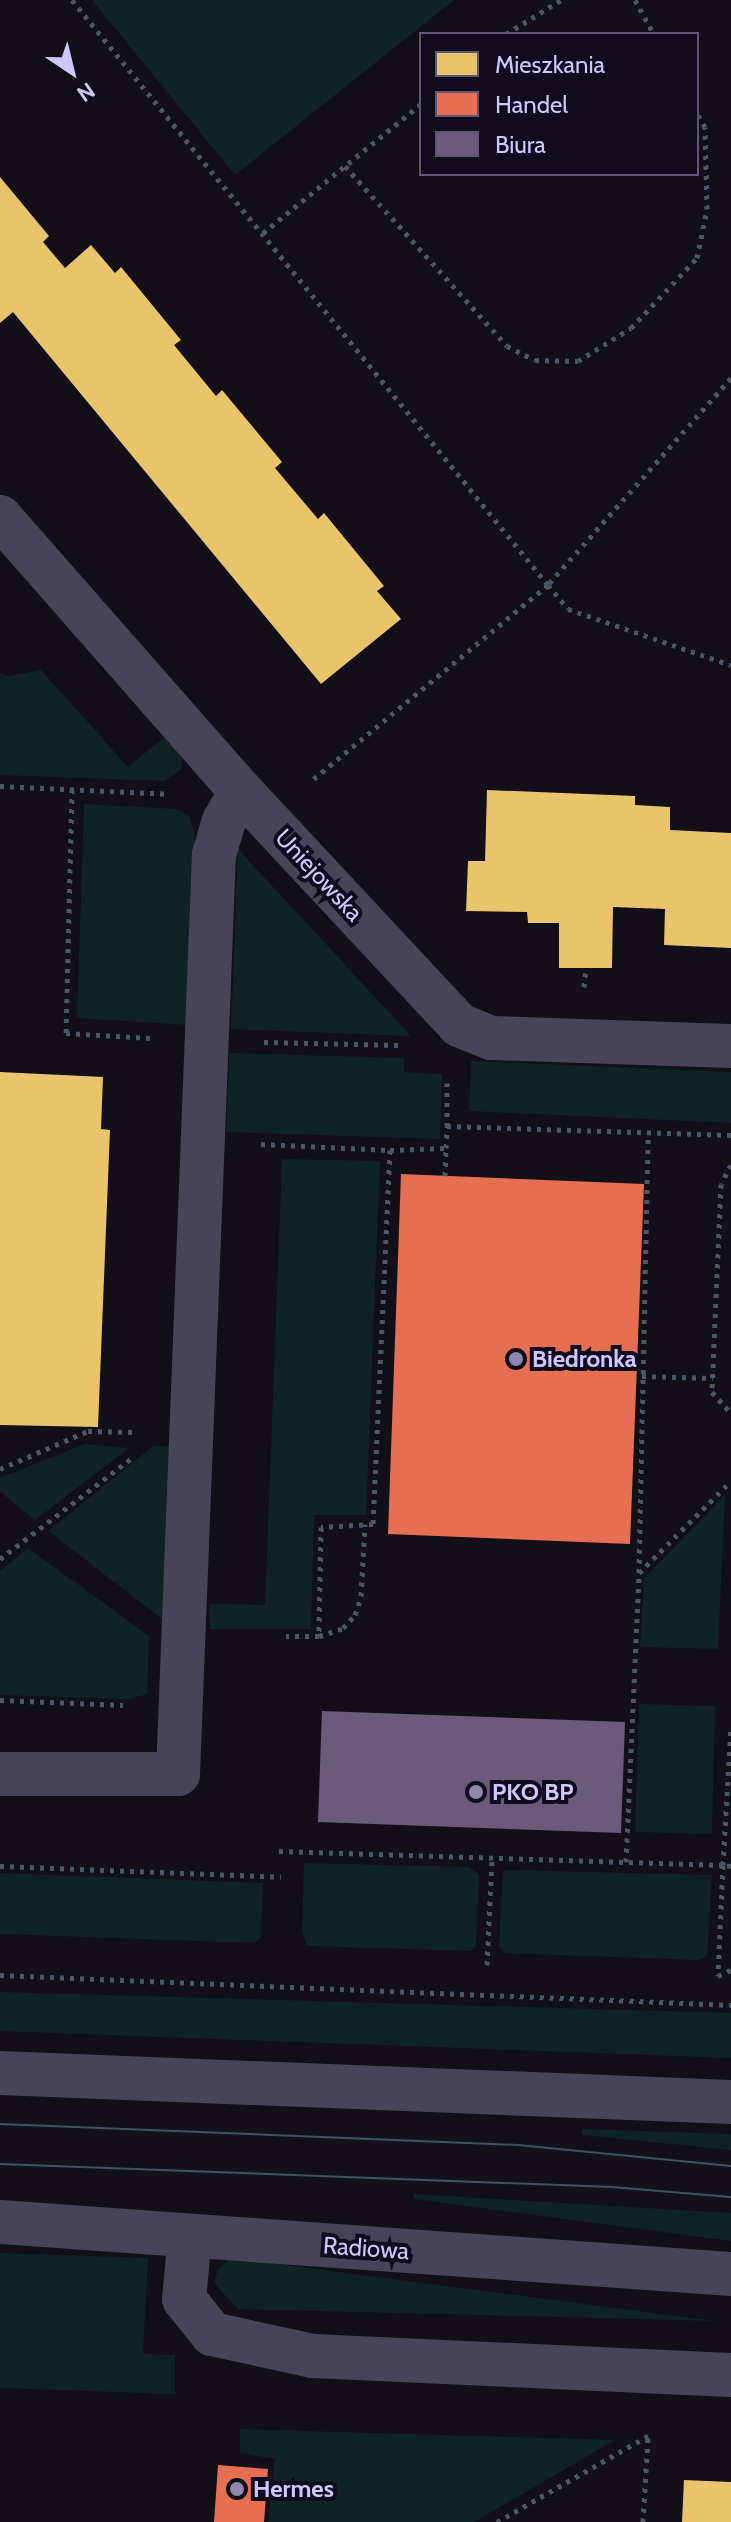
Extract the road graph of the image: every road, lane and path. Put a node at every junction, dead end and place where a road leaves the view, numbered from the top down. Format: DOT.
graph roads {
  1 [pos="72,0"];
  2 [pos="561,0"];
  3 [pos="635,0"];
  4 [pos="509,32"];
  5 [pos="653,32"];
  6 [pos="419,106"];
  7 [pos="699,116"];
  8 [pos="345,166"];
  9 [pos="263,233"];
  10 [pos="731,378"];
  11 [pos="0,517"];
  12 [pos="548,585"];
  13 [pos="731,665"];
  14 [pos="0,786"];
  15 [pos="72,789"];
  16 [pos="243,793"];
  17 [pos="459,1025"];
  18 [pos="209,1041"];
  19 [pos="731,1046"];
  20 [pos="648,1133"];
  21 [pos="731,1135"];
  22 [pos="205,1142"];
  23 [pos="446,1148"];
  24 [pos="390,1150"];
  25 [pos="731,1165"];
  26 [pos="445,1176"];
  27 [pos="642,1376"];
  28 [pos="713,1378"];
  29 [pos="731,1413"];
  30 [pos="180,1428"];
  31 [pos="0,1469"];
  32 [pos="731,1481"];
  33 [pos="365,1524"];
  34 [pos="0,1559"];
  35 [pos="639,1573"];
  36 [pos="286,1636"];
  37 [pos="319,1636"];
  38 [pos="0,1700"];
  39 [pos="184,1707"];
  40 [pos="731,1727"];
  41 [pos="0,1774"];
  42 [pos="279,1851"];
  43 [pos="492,1858"];
  44 [pos="626,1862"];
  45 [pos="723,1865"];
  46 [pos="0,1866"];
  47 [pos="731,1866"];
  48 [pos="281,1877"];
  49 [pos="487,1965"];
  50 [pos="731,1970"];
  51 [pos="0,1975"];
  52 [pos="731,2005"];
  53 [pos="0,2073"];
  54 [pos="731,2102"];
  55 [pos="0,2222"];
  56 [pos="190,2236"];
  57 [pos="731,2274"];
  58 [pos="731,2375"];
  59 [pos="497,2522"];
  60 [pos="643,2522"];
  1 -- 9 [label="path"];
  2 -- 4 [label="path"];
  3 -- 5 [label="path"];
  6 -- 8 [label="path"];
  7 -- 8 [label="path"];
  8 -- 9 [label="path"];
  9 -- 12 [label="path"];
  10 -- 12 [label="path"];
  11 -- 16 [label="street, Uniejowska"];
  12 -- 13 [label="path"];
  12 -- 16 [label="path"];
  14 -- 15 [label="path"];
  15 -- 16 [label="path"];
  15 -- 18 [label="path"];
  16 -- 17 [label="street, Uniejowska"];
  16 -- 18 [label="street"];
  17 -- 18 [label="path"];
  17 -- 19 [label="street, Uniejowska"];
  18 -- 22 [label="street"];
  20 -- 21 [label="path"];
  20 -- 23 [label="path"];
  20 -- 27 [label="path"];
  22 -- 24 [label="path"];
  22 -- 30 [label="street"];
  23 -- 24 [label="path"];
  23 -- 26 [label="path"];
  24 -- 33 [label="path"];
  25 -- 28 [label="path"];
  27 -- 28 [label="path"];
  27 -- 35 [label="path"];
  28 -- 29 [label="path"];
  30 -- 31 [label="path"];
  30 -- 34 [label="path"];
  30 -- 39 [label="street"];
  32 -- 35 [label="path"];
  33 -- 37 [label="path"];
  33 -- 37 [label="path"];
  35 -- 44 [label="path"];
  36 -- 37 [label="path"];
  38 -- 39 [label="path"];
  39 -- 41 [label="street"];
  40 -- 45 [label="path"];
  42 -- 43 [label="path"];
  43 -- 44 [label="path"];
  43 -- 49 [label="path"];
  44 -- 45 [label="path"];
  45 -- 47 [label="path"];
  45 -- 50 [label="path"];
  46 -- 48 [label="path"];
  51 -- 52 [label="path"];
  53 -- 54 [label="street"];
  55 -- 56 [label="street, Radiowa"];
  56 -- 57 [label="street, Radiowa"];
  56 -- 58 [label="street"];
  59 -- 60 [label="path"];
}
